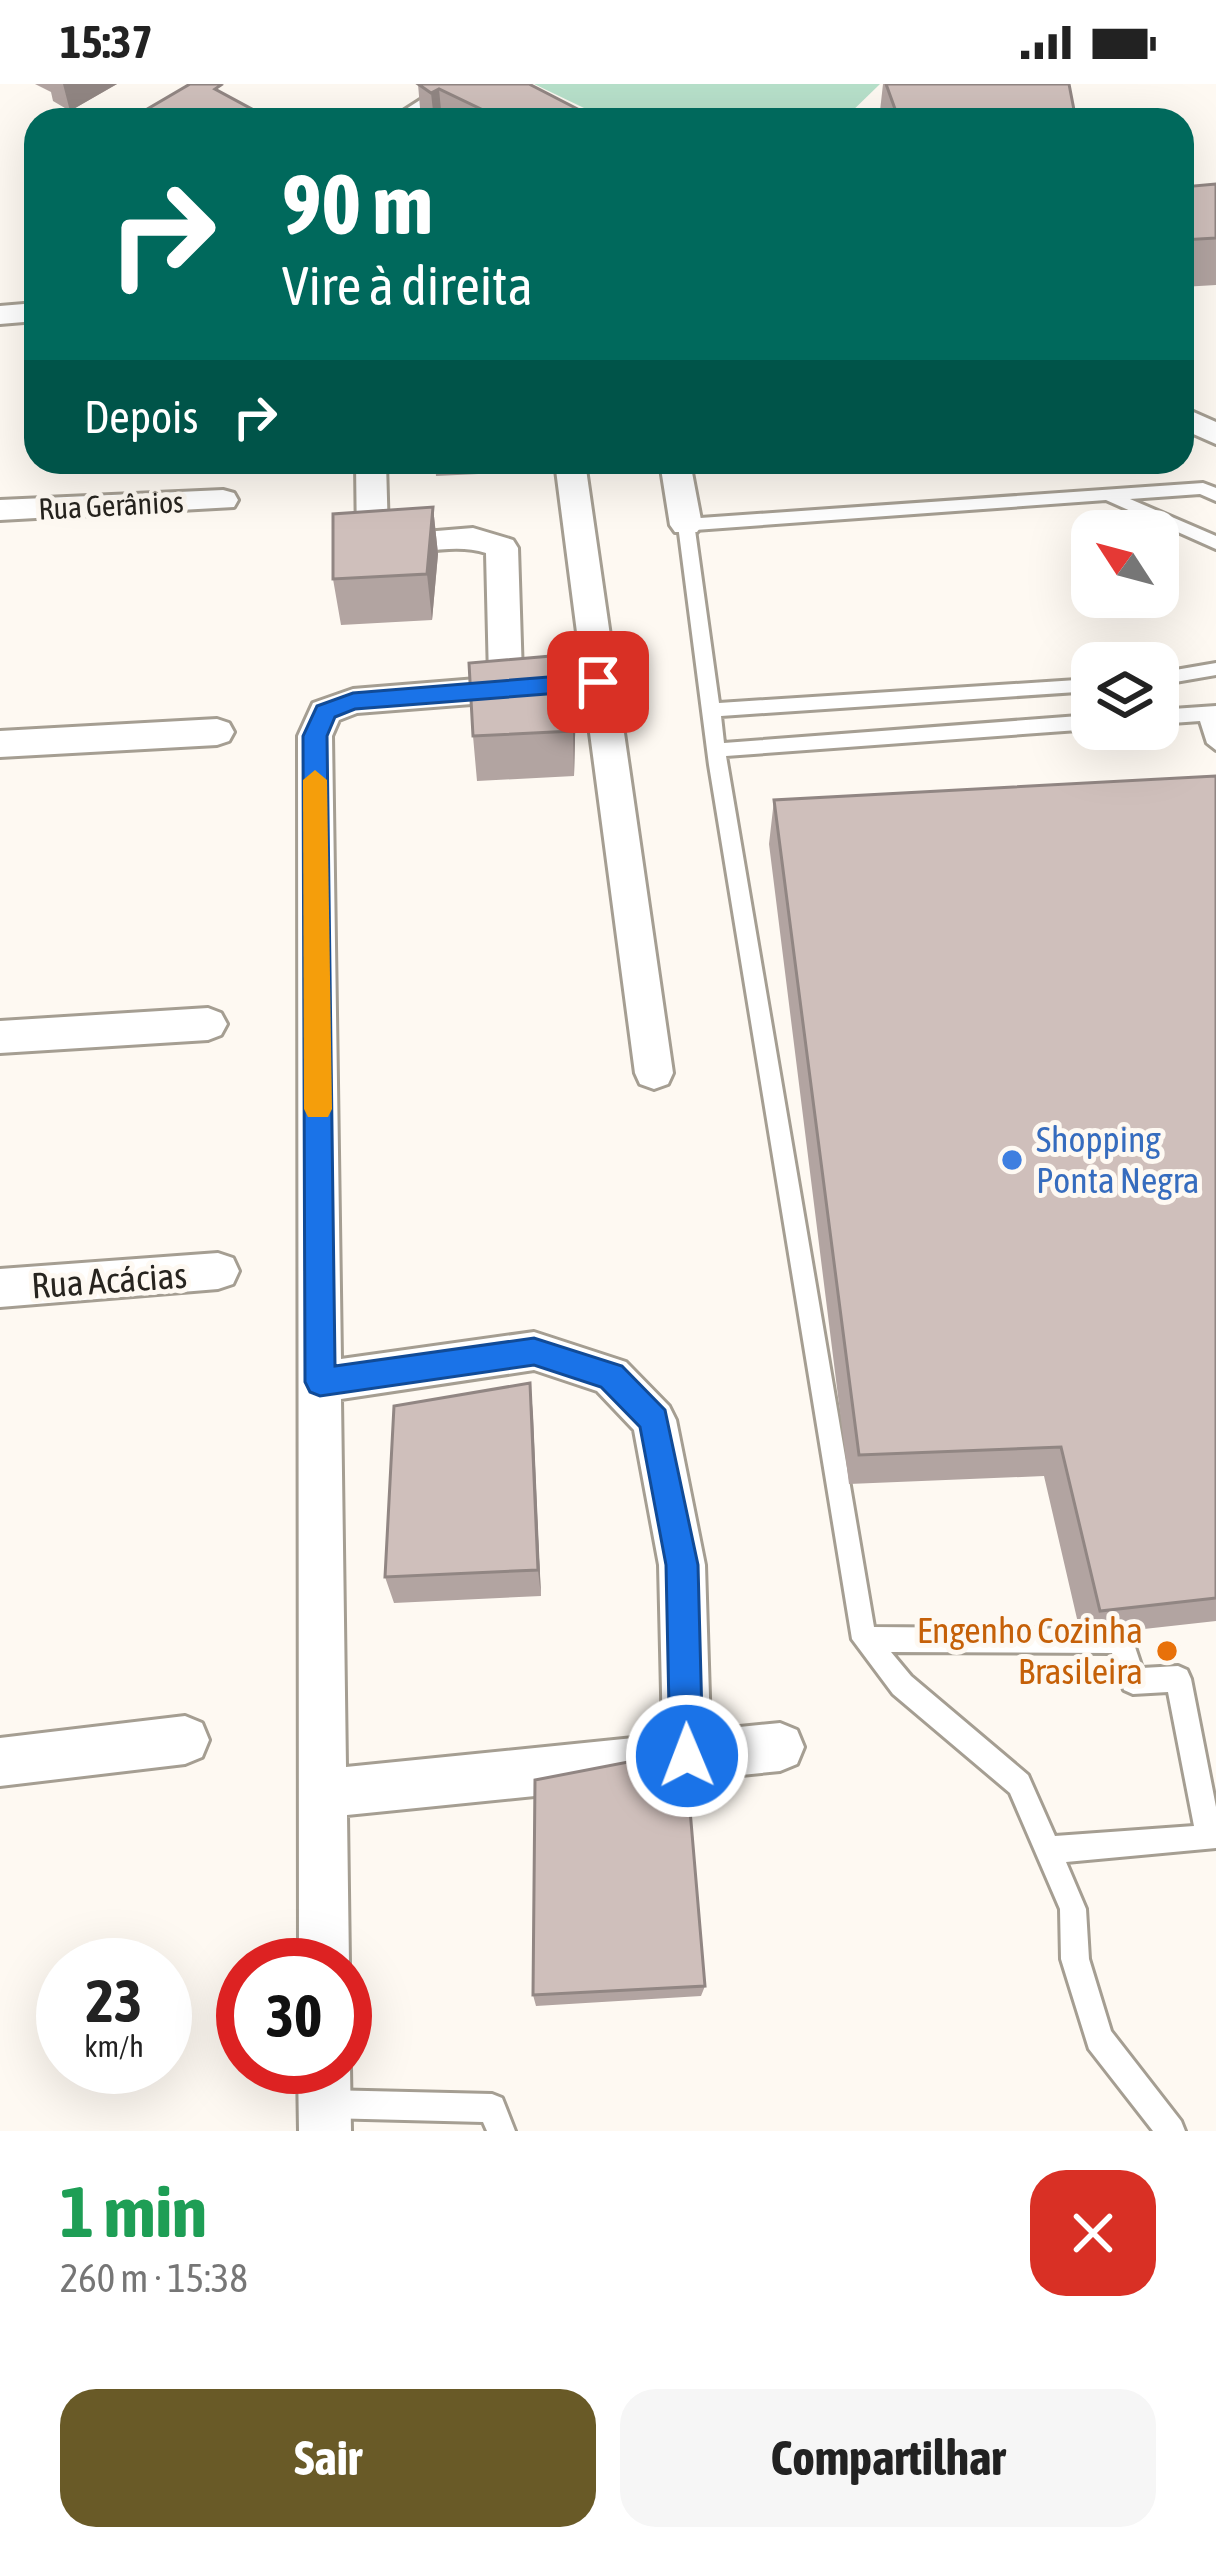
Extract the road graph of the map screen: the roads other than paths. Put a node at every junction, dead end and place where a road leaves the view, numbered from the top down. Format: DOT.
graph roads {
  1 [pos="466,88"];
  2 [pos="426,108"];
  3 [pos="371,474"];
  4 [pos="572,474"];
  5 [pos="677,474"];
  6 [pos="1216,495"];
  7 [pos="1113,497"];
  8 [pos="223,500"];
  9 [pos="0,510"];
  10 [pos="686,525"];
  11 [pos="1216,543"];
  12 [pos="1216,669"];
  13 [pos="1179,677"];
  14 [pos="598,682"];
  15 [pos="1071,686"];
  16 [pos="506,689"];
  17 [pos="710,710"];
  18 [pos="1211,713"];
  19 [pos="1179,715"];
  20 [pos="1071,724"];
  21 [pos="217,732"];
  22 [pos="1216,743"];
  23 [pos="0,744"];
  24 [pos="716,750"];
  25 [pos="208,1024"];
  26 [pos="0,1036"];
  27 [pos="654,1073"];
  28 [pos="218,1271"];
  29 [pos="0,1288"];
  30 [pos="320,1382"];
  31 [pos="864,1639"];
  32 [pos="185,1740"];
  33 [pos="780,1747"];
  34 [pos="687,1756"];
  35 [pos="0,1762"];
  36 [pos="323,1793"];
  37 [pos="1048,1850"];
  38 [pos="324,1938"];
  39 [pos="325,2100"];
  40 [pos="501,2131"];
  41 [pos="1171,2131"];
  1 -- 2 [label="street"];
  3 -- 16 [label="street"];
  4 -- 14 [label="street"];
  5 -- 10 [label="street"];
  6 -- 7 [label="lane"];
  7 -- 10 [label="lane"];
  7 -- 11 [label="lane"];
  8 -- 9 [label="street, Rua Gerânios"];
  10 -- 17 [label="lane"];
  12 -- 13 [label="lane"];
  14 -- 16 [label="street"];
  14 -- 27 [label="street"];
  15 -- 17 [label="lane"];
  16 -- 30 [label="street"];
  17 -- 24 [label="lane"];
  18 -- 19 [label="lane"];
  18 -- 22 [label="lane"];
  20 -- 24 [label="lane"];
  21 -- 23 [label="street"];
  24 -- 31 [label="lane"];
  25 -- 26 [label="street"];
  28 -- 29 [label="street, Rua Acácias"];
  30 -- 34 [label="street"];
  30 -- 36 [label="street"];
  31 -- 37 [label="lane"];
  31 -- 37 [label="lane"];
  32 -- 35 [label="street"];
  33 -- 34 [label="street"];
  34 -- 36 [label="street"];
  36 -- 38 [label="street"];
  37 -- 41 [label="lane"];
  39 -- 40 [label="lane"];
}
